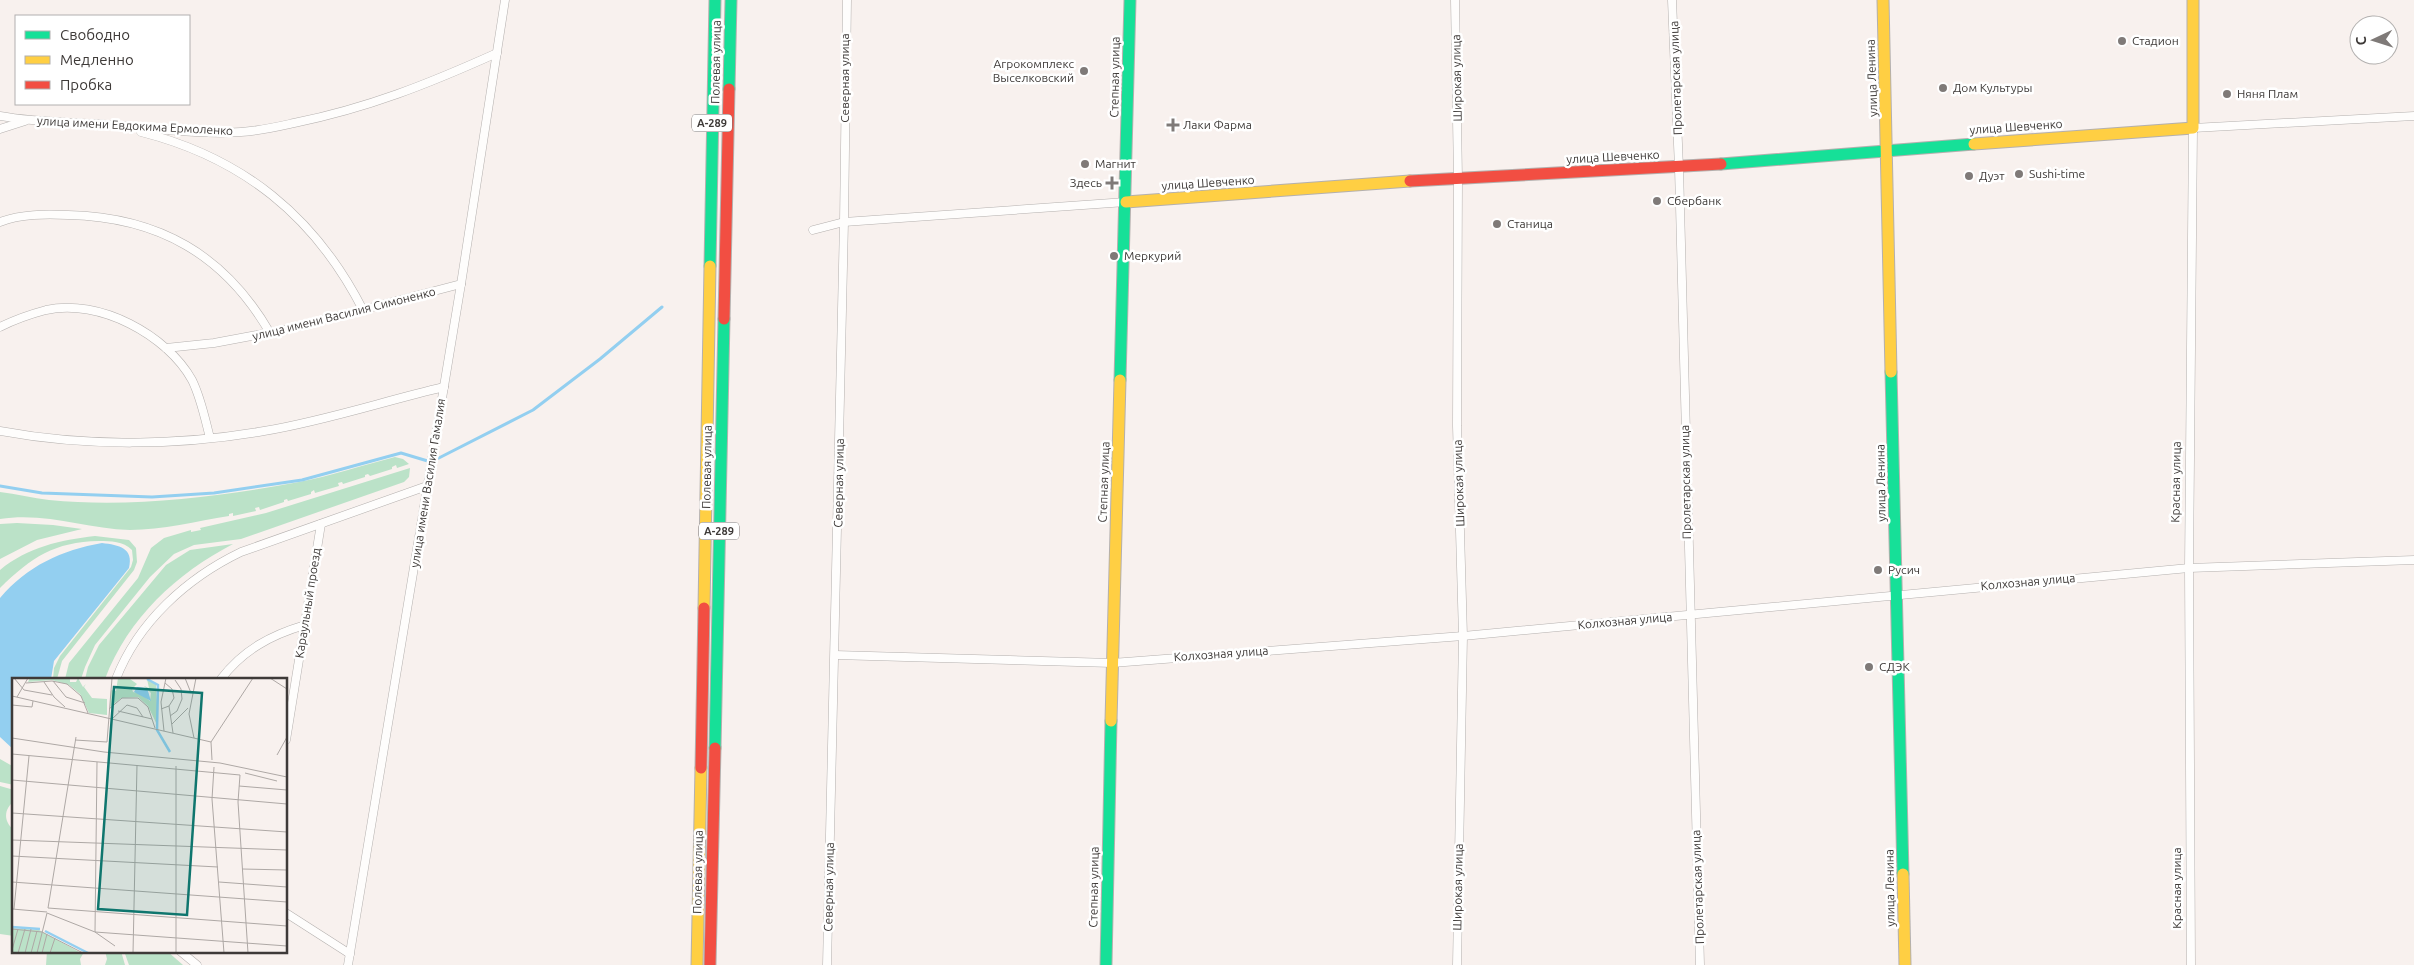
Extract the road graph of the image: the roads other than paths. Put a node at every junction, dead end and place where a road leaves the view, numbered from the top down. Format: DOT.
graph roads {
  1 [pos="505,0"];
  2 [pos="715,0"];
  3 [pos="731,0"];
  4 [pos="847,0"];
  5 [pos="1130,0"];
  6 [pos="1455,0"];
  7 [pos="1672,0"];
  8 [pos="1883,0"];
  9 [pos="2193,0"];
  10 [pos="497,53"];
  11 [pos="0,116"];
  12 [pos="2414,116"];
  13 [pos="27,121"];
  14 [pos="114,125"];
  15 [pos="2193,128"];
  16 [pos="0,129"];
  17 [pos="1888,150"];
  18 [pos="1680,168"];
  19 [pos="1458,178"];
  20 [pos="1126,202"];
  21 [pos="0,222"];
  22 [pos="844,222"];
  23 [pos="813,230"];
  24 [pos="461,284"];
  25 [pos="363,310"];
  26 [pos="0,327"];
  27 [pos="270,333"];
  28 [pos="166,348"];
  29 [pos="444,387"];
  30 [pos="0,431"];
  31 [pos="210,438"];
  32 [pos="428,486"];
  33 [pos="321,524"];
  34 [pos="2414,560"];
  35 [pos="2188,568"];
  36 [pos="1897,594"];
  37 [pos="1689,614"];
  38 [pos="305,625"];
  39 [pos="1463,636"];
  40 [pos="835,655"];
  41 [pos="1112,663"];
  42 [pos="117,678"];
  43 [pos="222,678"];
  44 [pos="288,728"];
  45 [pos="288,914"];
  46 [pos="181,952"];
  47 [pos="350,954"];
  48 [pos="197,965"];
  49 [pos="348,965"];
  50 [pos="697,965"];
  51 [pos="710,965"];
  52 [pos="827,965"];
  53 [pos="1106,965"];
  54 [pos="1456,965"];
  55 [pos="1700,965"];
  56 [pos="1905,965"];
  57 [pos="2192,965"];
  1 -- 10 [label="street, улица имени Василия Гамалия"];
  2 -- 50 [label="main road, Полевая улица / А-289"];
  3 -- 51 [label="main road, Полевая улица / А-289"];
  4 -- 22 [label="street, Северная улица"];
  5 -- 20 [label="main road, Степная улица"];
  6 -- 19 [label="street, Широкая улица"];
  7 -- 18 [label="street, Пролетарская улица"];
  8 -- 17 [label="main road, улица Ленина"];
  9 -- 15 [label="main road, Красная улица"];
  10 -- 14 [label="street, улица имени Евдокима Ермоленко"];
  10 -- 24 [label="street, улица имени Василия Гамалия"];
  11 -- 13 [label="street, улица имени Евдокима Ермоленко"];
  12 -- 15 [label="street, улица Шевченко"];
  13 -- 14 [label="street, улица имени Евдокима Ермоленко"];
  13 -- 16 [label="street"];
  14 -- 25 [label="street"];
  15 -- 17 [label="main road, улица Шевченко"];
  15 -- 35 [label="street, Красная улица"];
  17 -- 18 [label="main road, улица Шевченко"];
  17 -- 36 [label="main road, улица Ленина"];
  18 -- 19 [label="main road, улица Шевченко"];
  18 -- 37 [label="street, Пролетарская улица"];
  19 -- 20 [label="main road, улица Шевченко"];
  19 -- 39 [label="street, Широкая улица"];
  20 -- 22 [label="street, улица Шевченко"];
  20 -- 41 [label="main road, Степная улица"];
  21 -- 27 [label="street"];
  22 -- 23 [label="street, улица Шевченко"];
  22 -- 40 [label="street, Северная улица"];
  24 -- 25 [label="street, улица имени Василия Симоненко"];
  24 -- 29 [label="street, улица имени Василия Гамалия"];
  25 -- 27 [label="street, улица имени Василия Симоненко"];
  26 -- 28 [label="street"];
  27 -- 28 [label="street, улица имени Василия Симоненко"];
  28 -- 31 [label="street"];
  29 -- 31 [label="street"];
  29 -- 32 [label="street, улица имени Василия Гамалия"];
  30 -- 31 [label="street"];
  32 -- 33 [label="street"];
  32 -- 47 [label="street, улица имени Василия Гамалия"];
  33 -- 38 [label="street, Караульный проезд"];
  33 -- 42 [label="street"];
  34 -- 35 [label="street, Колхозная улица"];
  35 -- 36 [label="street, Колхозная улица"];
  35 -- 57 [label="street, Красная улица"];
  36 -- 37 [label="street, Колхозная улица"];
  36 -- 56 [label="main road, улица Ленина"];
  37 -- 39 [label="street, Колхозная улица"];
  37 -- 55 [label="street, Пролетарская улица"];
  38 -- 43 [label="street"];
  38 -- 44 [label="street, Караульный проезд"];
  39 -- 41 [label="street, Колхозная улица"];
  39 -- 54 [label="street, Широкая улица"];
  40 -- 41 [label="street, Колхозная улица"];
  40 -- 52 [label="street, Северная улица"];
  41 -- 53 [label="main road, Степная улица"];
  45 -- 47 [label="street"];
  46 -- 48 [label="street"];
  47 -- 49 [label="street, улица имени Василия Гамалия"];
}
